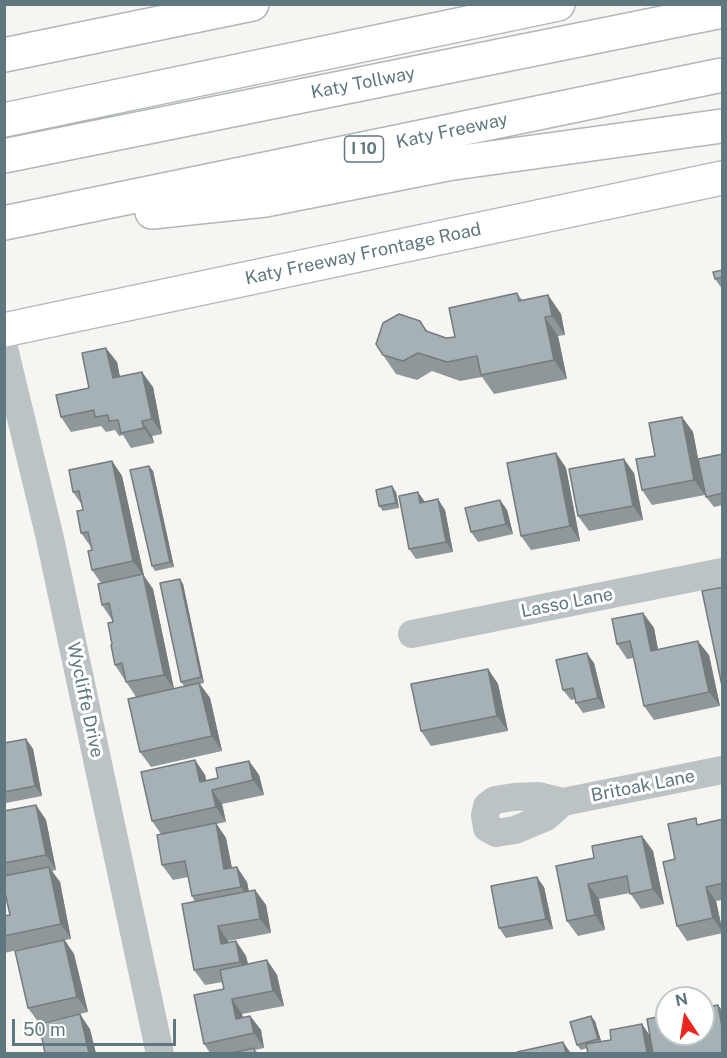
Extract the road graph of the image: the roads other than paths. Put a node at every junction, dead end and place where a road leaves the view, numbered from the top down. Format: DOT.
graph roads {
  1 [pos="160,4"];
  2 [pos="252,4"];
  3 [pos="558,4"];
  4 [pos="723,11"];
  5 [pos="4,53"];
  6 [pos="723,75"];
  7 [pos="4,120"];
  8 [pos="723,126"];
  9 [pos="4,156"];
  10 [pos="723,178"];
  11 [pos="4,224"];
  12 [pos="4,228"];
  13 [pos="4,330"];
  14 [pos="4,348"];
  15 [pos="723,572"];
  16 [pos="412,634"];
  17 [pos="723,770"];
  18 [pos="562,802"];
  19 [pos="160,1053"];
  1 -- 5 [label="main road"];
  2 -- 5 [label="main road"];
  3 -- 7 [label="main road, Katy Tollway"];
  4 -- 9 [label="main road, Katy Tollway"];
  6 -- 11 [label="main road, Katy Freeway / I 10"];
  8 -- 12 [label="main road"];
  10 -- 13 [label="main road, Katy Freeway Frontage Road"];
  14 -- 19 [label="street, Wycliffe Drive"];
  15 -- 16 [label="street, Lasso Lane"];
  17 -- 18 [label="street, Britoak Lane"];
}
